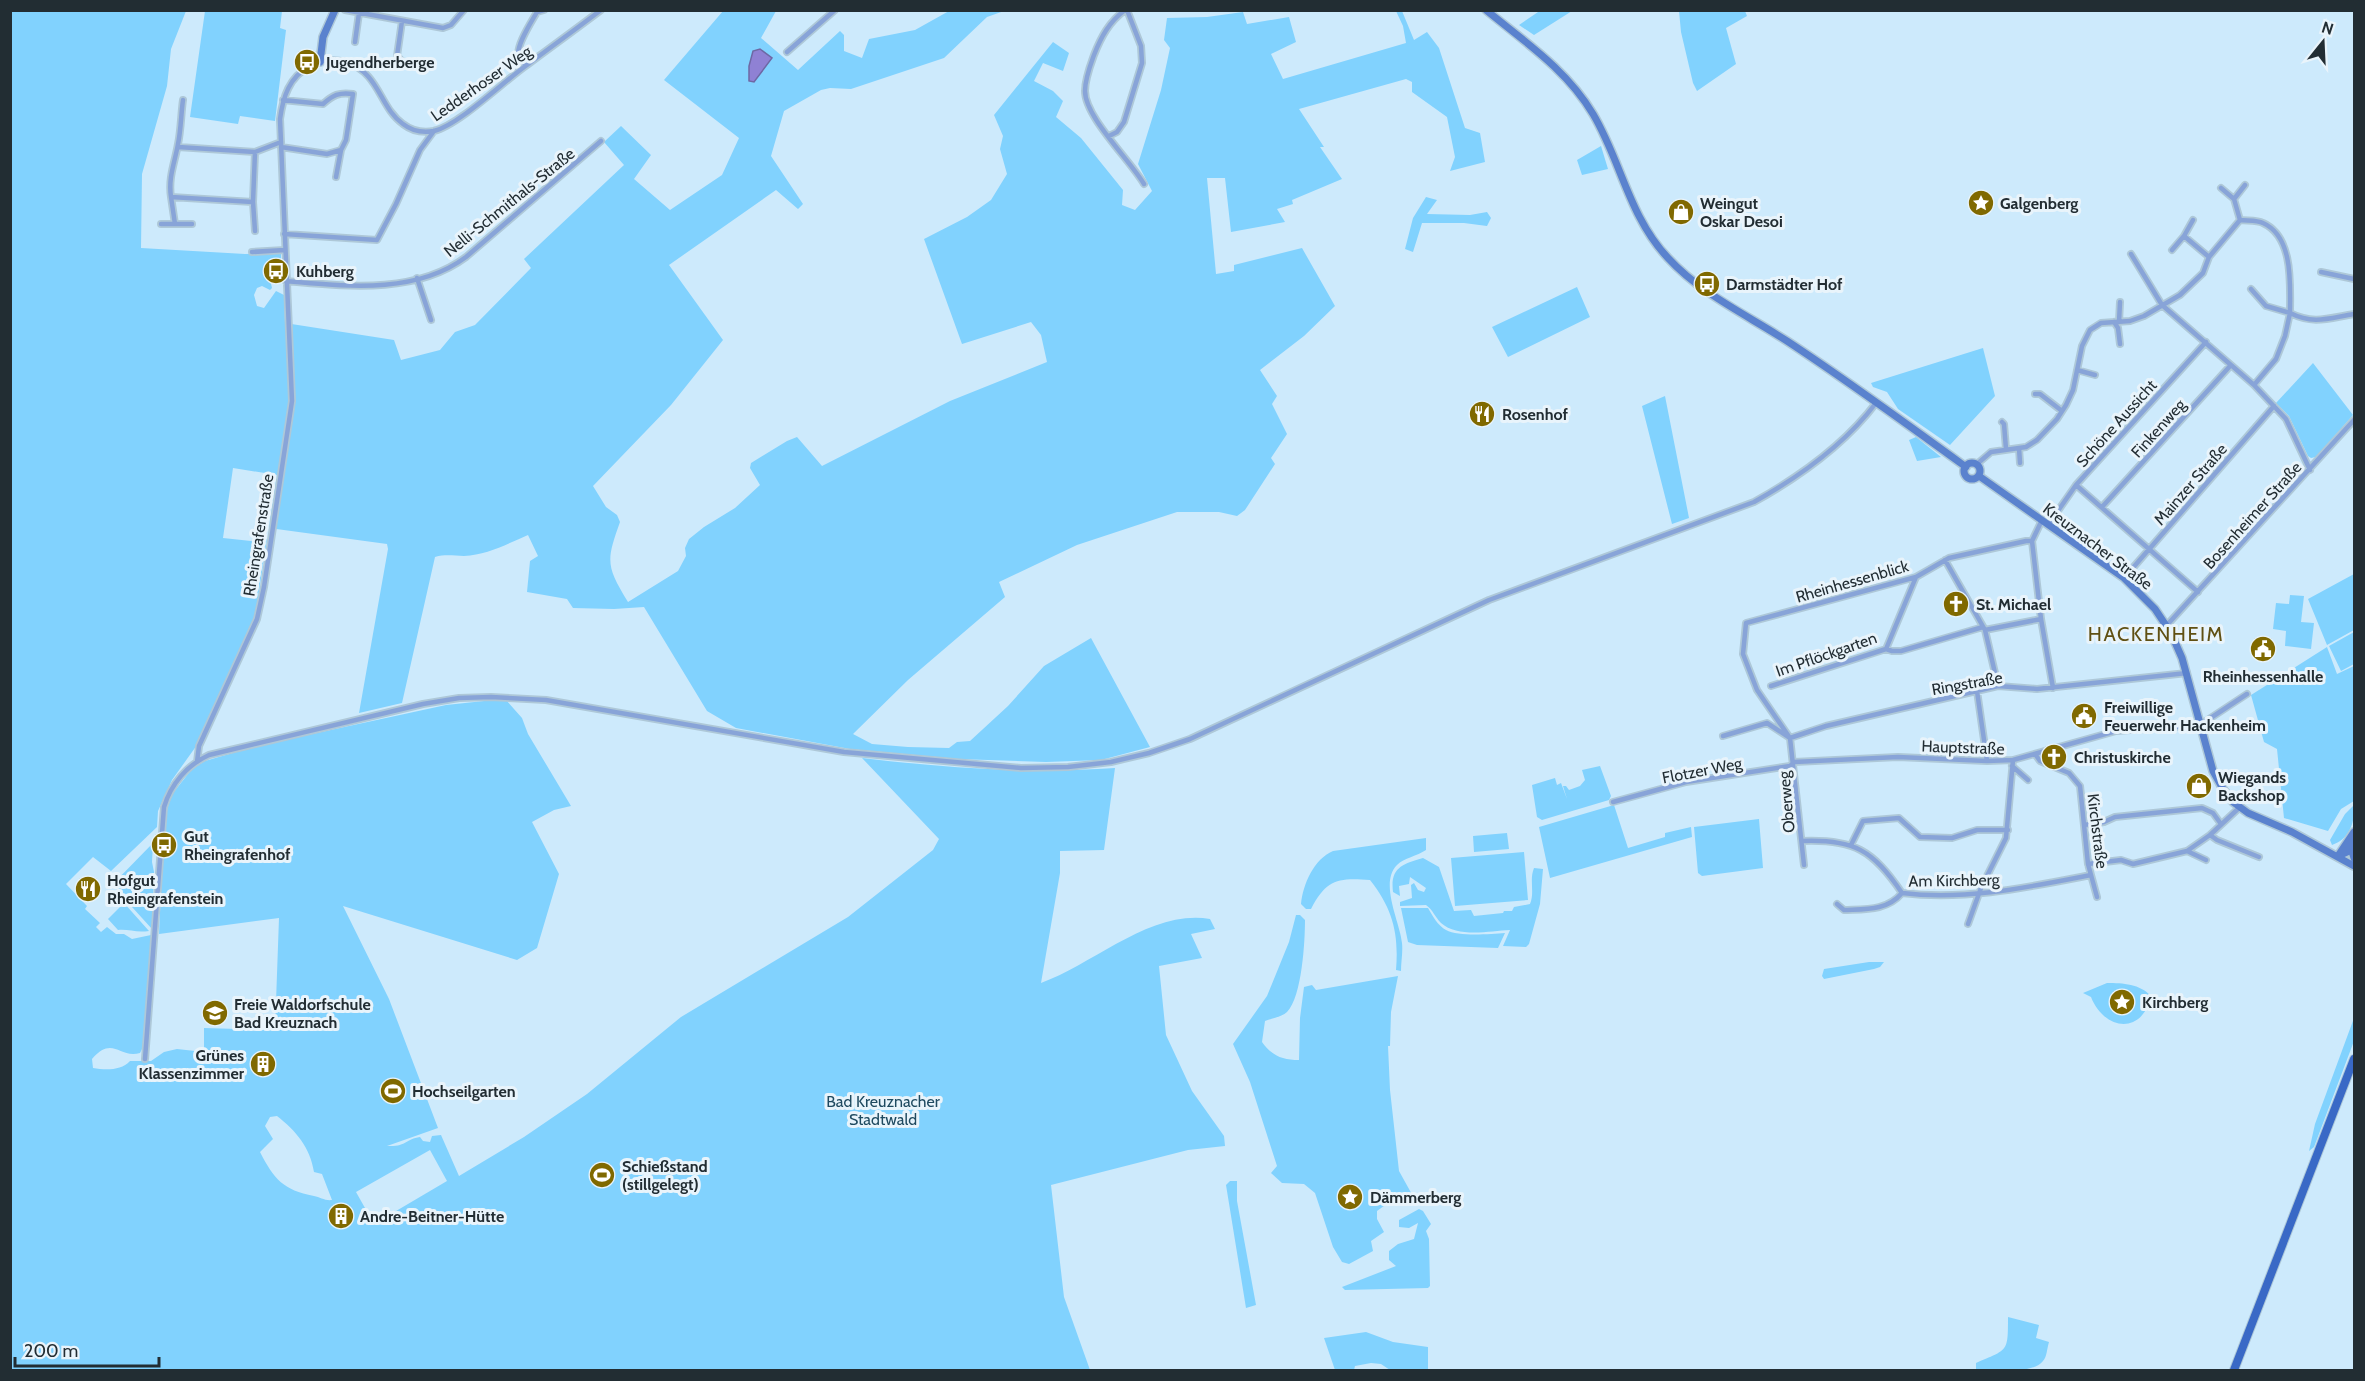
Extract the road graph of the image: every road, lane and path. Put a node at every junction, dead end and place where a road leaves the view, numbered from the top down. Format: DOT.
graph roads {
  1 [pos="335,10"];
  2 [pos="345,10"];
  3 [pos="464,10"];
  4 [pos="544,10"];
  5 [pos="601,10"];
  6 [pos="835,10"];
  7 [pos="1126,10"];
  8 [pos="1486,10"];
  9 [pos="358,13"];
  10 [pos="402,21"];
  11 [pos="355,42"];
  12 [pos="787,52"];
  13 [pos="320,62"];
  14 [pos="404,63"];
  15 [pos="526,65"];
  16 [pos="183,100"];
  17 [pos="283,100"];
  18 [pos="434,131"];
  19 [pos="1109,136"];
  20 [pos="601,141"];
  21 [pos="281,145"];
  22 [pos="178,147"];
  23 [pos="341,150"];
  24 [pos="255,152"];
  25 [pos="336,177"];
  26 [pos="1144,184"];
  27 [pos="2245,186"];
  28 [pos="2221,188"];
  29 [pos="171,197"];
  30 [pos="2234,199"];
  31 [pos="253,202"];
  32 [pos="2193,220"];
  33 [pos="2240,220"];
  34 [pos="161,224"];
  35 [pos="175,224"];
  36 [pos="192,224"];
  37 [pos="255,231"];
  38 [pos="284,234"];
  39 [pos="2184,236"];
  40 [pos="285,250"];
  41 [pos="2172,250"];
  42 [pos="252,252"];
  43 [pos="2131,254"];
  44 [pos="2209,257"];
  45 [pos="2321,272"];
  46 [pos="417,279"];
  47 [pos="2355,279"];
  48 [pos="286,281"];
  49 [pos="2251,289"];
  50 [pos="2120,302"];
  51 [pos="2162,305"];
  52 [pos="2290,313"];
  53 [pos="2355,314"];
  54 [pos="431,320"];
  55 [pos="2116,322"];
  56 [pos="2206,342"];
  57 [pos="2120,344"];
  58 [pos="2231,365"];
  59 [pos="2077,370"];
  60 [pos="2095,375"];
  61 [pos="2254,385"];
  62 [pos="2035,394"];
  63 [pos="1876,403"];
  64 [pos="2274,406"];
  65 [pos="2062,411"];
  66 [pos="2355,420"];
  67 [pos="2002,422"];
  68 [pos="2019,448"];
  69 [pos="2007,449"];
  70 [pos="2020,463"];
  71 [pos="1977,464"];
  72 [pos="1966,467"];
  73 [pos="2310,470"];
  74 [pos="1979,476"];
  75 [pos="2076,485"];
  76 [pos="2102,507"];
  77 [pos="2045,522"];
  78 [pos="2032,542"];
  79 [pos="2150,549"];
  80 [pos="1945,560"];
  81 [pos="1916,577"];
  82 [pos="2124,578"];
  83 [pos="2198,592"];
  84 [pos="2042,619"];
  85 [pos="1746,623"];
  86 [pos="2167,625"];
  87 [pos="1984,629"];
  88 [pos="1886,649"];
  89 [pos="2187,673"];
  90 [pos="1771,686"];
  91 [pos="1998,686"];
  92 [pos="2053,688"];
  93 [pos="1977,691"];
  94 [pos="2247,694"];
  95 [pos="2199,725"];
  96 [pos="1723,736"];
  97 [pos="1790,738"];
  98 [pos="2036,754"];
  99 [pos="1987,761"];
  100 [pos="196,762"];
  101 [pos="1794,762"];
  102 [pos="2012,763"];
  103 [pos="2028,780"];
  104 [pos="1613,802"];
  105 [pos="2239,808"];
  106 [pos="2221,824"];
  107 [pos="2084,825"];
  108 [pos="2008,830"];
  109 [pos="2355,833"];
  110 [pos="2210,835"];
  111 [pos="1802,841"];
  112 [pos="1851,845"];
  113 [pos="2350,845"];
  114 [pos="2187,851"];
  115 [pos="2338,856"];
  116 [pos="2259,857"];
  117 [pos="2355,858"];
  118 [pos="2206,860"];
  119 [pos="2088,864"];
  120 [pos="1804,865"];
  121 [pos="2355,866"];
  122 [pos="2091,875"];
  123 [pos="1902,893"];
  124 [pos="1979,893"];
  125 [pos="2097,897"];
  126 [pos="1837,904"];
  127 [pos="1968,924"];
  128 [pos="145,1059"];
  129 [pos="2355,1059"];
  130 [pos="2234,1371"];
  1 -- 13 [label="main road"];
  2 -- 9 [label="street"];
  3 -- 10 [label="street"];
  4 -- 15 [label="street"];
  5 -- 15 [label="street, Ledderhoser Weg"];
  6 -- 12 [label="street"];
  7 -- 19 [label="street"];
  7 -- 19 [label="street"];
  8 -- 63 [label="main road"];
  9 -- 10 [label="street"];
  9 -- 11 [label="street"];
  10 -- 14 [label="street"];
  13 -- 17 [label="street, Rheingrafenstraße"];
  13 -- 18 [label="street, Ledderhoser Weg"];
  15 -- 18 [label="street, Ledderhoser Weg"];
  16 -- 22 [label="street"];
  17 -- 21 [label="street, Rheingrafenstraße"];
  17 -- 23 [label="street"];
  18 -- 38 [label="street"];
  19 -- 26 [label="street"];
  20 -- 46 [label="street, Nelli-Schmithals-Straße"];
  21 -- 23 [label="street"];
  21 -- 24 [label="street"];
  21 -- 38 [label="street, Rheingrafenstraße"];
  22 -- 24 [label="street"];
  22 -- 29 [label="street"];
  23 -- 25 [label="street"];
  24 -- 31 [label="street"];
  27 -- 30 [label="street"];
  28 -- 30 [label="street"];
  29 -- 31 [label="street"];
  29 -- 35 [label="street"];
  30 -- 33 [label="street"];
  31 -- 37 [label="street"];
  32 -- 39 [label="street"];
  33 -- 44 [label="street"];
  33 -- 52 [label="street"];
  34 -- 35 [label="street"];
  35 -- 36 [label="street"];
  38 -- 40 [label="street, Rheingrafenstraße"];
  39 -- 41 [label="street"];
  39 -- 44 [label="street"];
  40 -- 42 [label="street"];
  40 -- 48 [label="street, Rheingrafenstraße"];
  43 -- 51 [label="street"];
  44 -- 51 [label="street"];
  45 -- 47 [label="street"];
  46 -- 48 [label="street, Nelli-Schmithals-Straße"];
  46 -- 54 [label="street"];
  48 -- 100 [label="street, Rheingrafenstraße"];
  49 -- 52 [label="street"];
  50 -- 55 [label="street"];
  51 -- 55 [label="street"];
  51 -- 56 [label="street"];
  52 -- 53 [label="street"];
  52 -- 61 [label="street"];
  55 -- 57 [label="street"];
  55 -- 59 [label="street"];
  56 -- 58 [label="street"];
  56 -- 75 [label="street, Schöne Aussicht"];
  58 -- 61 [label="street"];
  58 -- 76 [label="street, Finkenweg"];
  59 -- 60 [label="street"];
  59 -- 65 [label="street"];
  61 -- 64 [label="street"];
  62 -- 65 [label="street"];
  63 -- 72 [label="main road"];
  63 -- 100 [label="street"];
  64 -- 73 [label="street"];
  64 -- 79 [label="street, Mainzer Straße"];
  65 -- 68 [label="street"];
  66 -- 73 [label="street, Bosenheimer Straße"];
  67 -- 69 [label="street"];
  68 -- 69 [label="street"];
  68 -- 70 [label="street"];
  69 -- 71 [label="street"];
  71 -- 72 [label="main road"];
  71 -- 74 [label="main road"];
  72 -- 74 [label="main road"];
  73 -- 83 [label="street, Bosenheimer Straße"];
  74 -- 77 [label="main road, Kreuznacher Straße"];
  75 -- 76 [label="street"];
  75 -- 77 [label="street, Schöne Aussicht"];
  76 -- 79 [label="street"];
  77 -- 78 [label="street, Schöne Aussicht"];
  77 -- 82 [label="main road, Kreuznacher Straße"];
  78 -- 80 [label="street, Rheinhessenblick"];
  78 -- 84 [label="street"];
  79 -- 82 [label="street, Mainzer Straße"];
  79 -- 83 [label="street"];
  80 -- 81 [label="street, Rheinhessenblick"];
  80 -- 87 [label="street"];
  81 -- 85 [label="street, Rheinhessenblick"];
  81 -- 88 [label="street, Im Pflöckgarten"];
  82 -- 86 [label="main road, Kreuznacher Straße"];
  83 -- 86 [label="street, Bosenheimer Straße"];
  84 -- 87 [label="street"];
  84 -- 92 [label="street"];
  85 -- 97 [label="street, Oberweg"];
  86 -- 89 [label="main road, Kreuznacher Straße"];
  87 -- 88 [label="street"];
  87 -- 91 [label="street"];
  88 -- 90 [label="street, Im Pflöckgarten"];
  89 -- 92 [label="street, Ringstraße"];
  89 -- 95 [label="main road, Kreuznacher Straße"];
  91 -- 92 [label="street, Ringstraße"];
  91 -- 93 [label="street, Ringstraße"];
  93 -- 97 [label="street, Ringstraße"];
  93 -- 99 [label="street"];
  94 -- 95 [label="street"];
  95 -- 98 [label="street, Hauptstraße"];
  95 -- 105 [label="main road, Kreuznacher Straße"];
  96 -- 97 [label="street"];
  97 -- 101 [label="street, Oberweg"];
  98 -- 102 [label="street, Hauptstraße"];
  98 -- 107 [label="street, Kirchstraße"];
  99 -- 101 [label="street, Hauptstraße"];
  99 -- 102 [label="street, Hauptstraße"];
  100 -- 128 [label="street, Rheingrafenstraße"];
  101 -- 104 [label="street, Flotzer Weg"];
  101 -- 111 [label="street, Oberweg"];
  102 -- 103 [label="street"];
  102 -- 108 [label="street"];
  105 -- 106 [label="street"];
  105 -- 115 [label="main road"];
  106 -- 107 [label="street"];
  106 -- 110 [label="street"];
  107 -- 119 [label="street, Kirchstraße"];
  108 -- 112 [label="street"];
  108 -- 124 [label="street"];
  109 -- 113 [label="main road"];
  109 -- 115 [label="main road"];
  110 -- 114 [label="street"];
  110 -- 116 [label="street"];
  111 -- 112 [label="street, Am Kirchberg"];
  111 -- 120 [label="street, Oberweg"];
  112 -- 123 [label="street, Am Kirchberg"];
  113 -- 115 [label="main road"];
  113 -- 117 [label="main road"];
  114 -- 118 [label="street"];
  114 -- 119 [label="street"];
  115 -- 121 [label="main road"];
  119 -- 122 [label="street, Kirchstraße"];
  122 -- 124 [label="street, Am Kirchberg"];
  122 -- 125 [label="street, Kirchstraße"];
  123 -- 124 [label="street, Am Kirchberg"];
  123 -- 126 [label="street"];
  124 -- 127 [label="street"];
  129 -- 130 [label="main road"];
}
